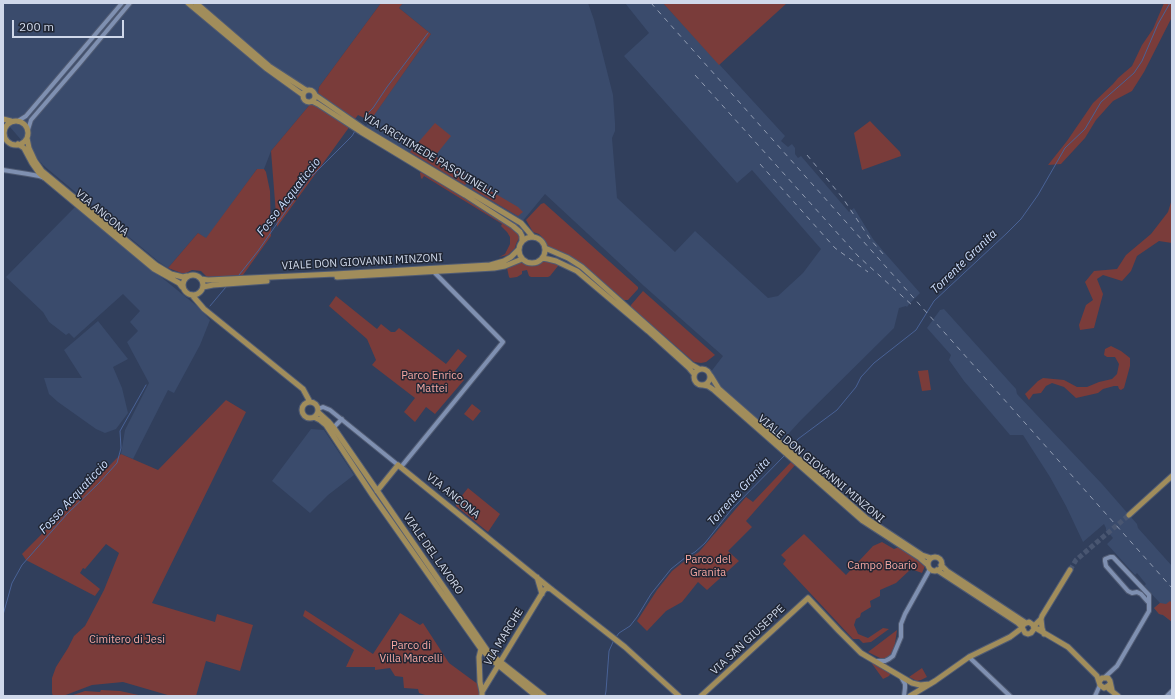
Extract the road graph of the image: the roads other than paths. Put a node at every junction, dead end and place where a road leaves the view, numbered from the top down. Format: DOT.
graph roads {
  1 [pos="122,3"];
  2 [pos="130,3"];
  3 [pos="188,3"];
  4 [pos="196,3"];
  5 [pos="305,93"];
  6 [pos="315,95"];
  7 [pos="312,101"];
  8 [pos="3,119"];
  9 [pos="18,120"];
  10 [pos="11,121"];
  11 [pos="4,128"];
  12 [pos="28,130"];
  13 [pos="27,138"];
  14 [pos="18,144"];
  15 [pos="3,170"];
  16 [pos="48,180"];
  17 [pos="533,236"];
  18 [pos="522,241"];
  19 [pos="545,248"];
  20 [pos="519,249"];
  21 [pos="542,258"];
  22 [pos="522,259"];
  23 [pos="434,272"];
  24 [pos="187,276"];
  25 [pos="201,279"];
  26 [pos="182,287"];
  27 [pos="202,289"];
  28 [pos="192,296"];
  29 [pos="204,309"];
  30 [pos="699,369"];
  31 [pos="694,374"];
  32 [pos="711,376"];
  33 [pos="703,385"];
  34 [pos="308,403"];
  35 [pos="318,410"];
  36 [pos="314,417"];
  37 [pos="342,419"];
  38 [pos="334,428"];
  39 [pos="782,447"];
  40 [pos="794,457"];
  41 [pos="400,466"];
  42 [pos="1172,476"];
  43 [pos="377,491"];
  44 [pos="1128,515"];
  45 [pos="931,558"];
  46 [pos="941,565"];
  47 [pos="929,567"];
  48 [pos="937,570"];
  49 [pos="1070,570"];
  50 [pos="536,577"];
  51 [pos="550,589"];
  52 [pos="542,594"];
  53 [pos="1148,602"];
  54 [pos="1042,617"];
  55 [pos="1014,621"];
  56 [pos="1028,627"];
  57 [pos="1015,634"];
  58 [pos="1046,635"];
  59 [pos="481,649"];
  60 [pos="969,658"];
  61 [pos="876,661"];
  62 [pos="499,664"];
  63 [pos="901,677"];
  64 [pos="1105,683"];
  65 [pos="930,684"];
  66 [pos="1172,691"];
  67 [pos="482,694"];
  68 [pos="1096,695"];
  69 [pos="536,696"];
  70 [pos="544,696"];
  71 [pos="679,696"];
  72 [pos="701,696"];
  73 [pos="904,696"];
  74 [pos="910,696"];
  75 [pos="1010,696"];
  76 [pos="1118,696"];
  77 [pos="1166,696"];
  1 -- 9 [label="street"];
  2 -- 12 [label="street"];
  3 -- 5 [label="main road, VIA ARCHIMEDE PASQUINELLI"];
  4 -- 5 [label="main road, VIA ARCHIMEDE PASQUINELLI"];
  5 -- 6 [label="main road, VIA ARCHIMEDE PASQUINELLI"];
  5 -- 7 [label="main road, VIA ARCHIMEDE PASQUINELLI"];
  6 -- 7 [label="main road"];
  6 -- 17 [label="main road, VIA ARCHIMEDE PASQUINELLI"];
  7 -- 18 [label="main road, VIA ARCHIMEDE PASQUINELLI"];
  8 -- 10 [label="main road"];
  9 -- 10 [label="main road"];
  9 -- 12 [label="main road"];
  10 -- 11 [label="main road, VIA ANCONA"];
  11 -- 14 [label="main road, VIA ANCONA"];
  12 -- 13 [label="main road, VIA ANCONA"];
  13 -- 14 [label="main road"];
  13 -- 24 [label="main road, VIA ANCONA"];
  14 -- 16 [label="main road, VIA ANCONA"];
  15 -- 16 [label="street"];
  16 -- 26 [label="main road, VIA ANCONA"];
  17 -- 18 [label="main road"];
  17 -- 19 [label="main road, VIALE DON GIOVANNI MINZONI"];
  18 -- 20 [label="main road"];
  19 -- 21 [label="main road"];
  19 -- 30 [label="main road, VIALE DON GIOVANNI MINZONI"];
  20 -- 22 [label="main road"];
  20 -- 25 [label="main road, VIALE DON GIOVANNI MINZONI"];
  21 -- 22 [label="main road, VIALE DON GIOVANNI MINZONI"];
  21 -- 31 [label="main road, VIALE DON GIOVANNI MINZONI"];
  22 -- 23 [label="main road, VIALE DON GIOVANNI MINZONI"];
  23 -- 27 [label="main road, VIALE DON GIOVANNI MINZONI"];
  23 -- 41 [label="street"];
  24 -- 25 [label="main road"];
  24 -- 26 [label="main road"];
  25 -- 27 [label="main road"];
  26 -- 28 [label="main road"];
  27 -- 28 [label="main road"];
  27 -- 29 [label="main road"];
  28 -- 29 [label="main road"];
  29 -- 34 [label="main road"];
  30 -- 31 [label="main road"];
  30 -- 32 [label="main road, VIALE DON GIOVANNI MINZONI"];
  31 -- 33 [label="main road, VIALE DON GIOVANNI MINZONI"];
  32 -- 33 [label="main road"];
  32 -- 39 [label="main road, VIALE DON GIOVANNI MINZONI"];
  33 -- 39 [label="main road, VIALE DON GIOVANNI MINZONI"];
  34 -- 35 [label="main road, VIALE DEL LAVORO"];
  34 -- 36 [label="main road, VIALE DEL LAVORO"];
  35 -- 36 [label="main road"];
  35 -- 37 [label="street, VIA ANCONA"];
  35 -- 38 [label="main road, VIALE DEL LAVORO"];
  36 -- 59 [label="main road, VIALE DEL LAVORO"];
  37 -- 38 [label="street"];
  37 -- 41 [label="street, VIA ANCONA"];
  38 -- 43 [label="main road, VIALE DEL LAVORO"];
  39 -- 40 [label="main road, VIALE DON GIOVANNI MINZONI"];
  40 -- 45 [label="main road, VIALE DON GIOVANNI MINZONI"];
  40 -- 47 [label="main road, VIALE DON GIOVANNI MINZONI"];
  41 -- 43 [label="main road"];
  41 -- 50 [label="main road, VIA ANCONA"];
  42 -- 44 [label="main road"];
  43 -- 62 [label="main road, VIALE DEL LAVORO"];
  45 -- 46 [label="main road, VIALE DON GIOVANNI MINZONI"];
  45 -- 47 [label="main road"];
  46 -- 48 [label="main road"];
  46 -- 56 [label="main road, VIALE DON GIOVANNI MINZONI"];
  47 -- 48 [label="main road, VIALE DON GIOVANNI MINZONI"];
  47 -- 61 [label="street"];
  48 -- 55 [label="main road, VIALE DON GIOVANNI MINZONI"];
  49 -- 54 [label="main road"];
  50 -- 51 [label="main road, VIA ANCONA"];
  50 -- 52 [label="main road"];
  51 -- 52 [label="main road, VIA MARCHE"];
  51 -- 71 [label="main road, VIA ANCONA"];
  52 -- 62 [label="main road, VIA MARCHE"];
  53 -- 53 [label="street"];
  53 -- 64 [label="street"];
  54 -- 56 [label="main road"];
  54 -- 58 [label="main road"];
  55 -- 56 [label="main road, VIALE DON GIOVANNI MINZONI"];
  55 -- 57 [label="main road"];
  56 -- 57 [label="main road"];
  56 -- 58 [label="main road"];
  57 -- 60 [label="main road"];
  58 -- 64 [label="main road"];
  59 -- 62 [label="main road, VIALE DEL LAVORO"];
  59 -- 67 [label="main road, VIA MARCHE"];
  60 -- 65 [label="main road"];
  60 -- 75 [label="street"];
  61 -- 63 [label="main road"];
  61 -- 72 [label="main road, VIA SAN GIUSEPPE"];
  62 -- 67 [label="main road, VIA MARCHE"];
  62 -- 69 [label="main road, VIALE DEL LAVORO"];
  62 -- 70 [label="main road, VIALE DEL LAVORO"];
  63 -- 65 [label="main road"];
  63 -- 73 [label="street"];
  64 -- 68 [label="street"];
  64 -- 76 [label="main road"];
  65 -- 74 [label="main road"];
  66 -- 77 [label="street"];
}
